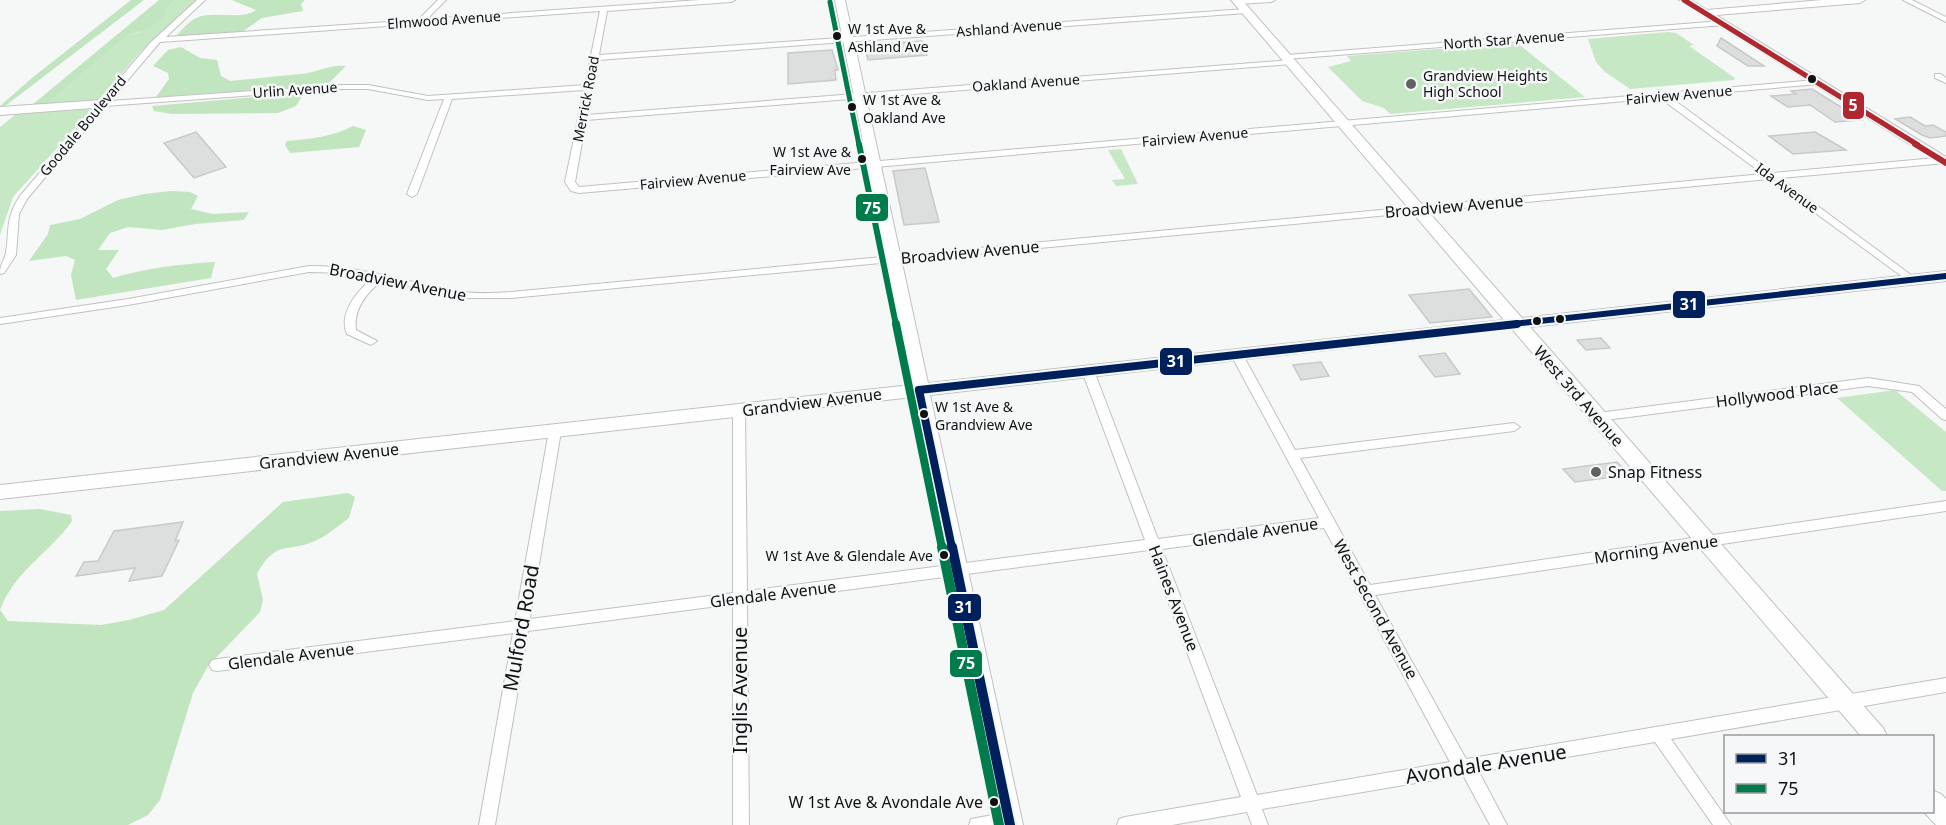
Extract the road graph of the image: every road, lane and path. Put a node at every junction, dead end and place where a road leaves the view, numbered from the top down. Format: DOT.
graph roads {
  1 [pos="201,0"];
  2 [pos="442,0"];
  3 [pos="730,0"];
  4 [pos="840,0"];
  5 [pos="1271,0"];
  6 [pos="1684,0"];
  7 [pos="1860,0"];
  8 [pos="1907,0"];
  9 [pos="1240,4"];
  10 [pos="604,9"];
  11 [pos="1705,13"];
  12 [pos="1946,20"];
  13 [pos="422,21"];
  14 [pos="1722,23"];
  15 [pos="158,40"];
  16 [pos="848,40"];
  17 [pos="594,58"];
  18 [pos="1288,60"];
  19 [pos="1816,82"];
  20 [pos="588,87"];
  21 [pos="860,96"];
  22 [pos="1663,96"];
  23 [pos="450,97"];
  24 [pos="102,104"];
  25 [pos="0,111"];
  26 [pos="583,118"];
  27 [pos="1344,123"];
  28 [pos="1944,161"];
  29 [pos="873,164"];
  30 [pos="1771,176"];
  31 [pos="574,189"];
  32 [pos="412,194"];
  33 [pos="1419,209"];
  34 [pos="893,259"];
  35 [pos="0,272"];
  36 [pos="1946,276"];
  37 [pos="379,277"];
  38 [pos="1911,280"];
  39 [pos="0,321"];
  40 [pos="1517,323"];
  41 [pos="371,341"];
  42 [pos="1237,355"];
  43 [pos="1088,371"];
  44 [pos="919,390"];
  45 [pos="739,411"];
  46 [pos="1946,416"];
  47 [pos="1598,417"];
  48 [pos="1514,427"];
  49 [pos="555,431"];
  50 [pos="1292,456"];
  51 [pos="0,492"];
  52 [pos="1946,506"];
  53 [pos="1328,522"];
  54 [pos="1706,542"];
  55 [pos="1154,545"];
  56 [pos="957,571"];
  57 [pos="1366,591"];
  58 [pos="740,598"];
  59 [pos="521,626"];
  60 [pos="217,665"];
  61 [pos="1946,685"];
  62 [pos="1846,703"];
  63 [pos="1874,735"];
  64 [pos="1659,736"];
  65 [pos="1465,767"];
  66 [pos="1252,804"];
  67 [pos="1934,804"];
  68 [pos="1946,818"];
  69 [pos="1010,822"];
  70 [pos="487,825"];
  71 [pos="741,825"];
  72 [pos="977,825"];
  73 [pos="1125,825"];
  74 [pos="1260,825"];
  75 [pos="1498,825"];
  76 [pos="1724,825"];
  1 -- 15 [label="street, Goodale Boulevard"];
  2 -- 13 [label="street"];
  3 -- 10 [label="street, Elmwood Avenue"];
  4 -- 16 [label="street"];
  5 -- 9 [label="street, Ashland Avenue"];
  6 -- 11 [label="street"];
  7 -- 11 [label="street"];
  8 -- 12 [label="street"];
  9 -- 16 [label="street, Ashland Avenue"];
  9 -- 18 [label="street, West 3rd Avenue"];
  10 -- 13 [label="street, Elmwood Avenue"];
  10 -- 17 [label="street, Merrick Road"];
  11 -- 14 [label="street"];
  13 -- 15 [label="street, Elmwood Avenue"];
  14 -- 18 [label="street, North Star Avenue"];
  14 -- 19 [label="street"];
  15 -- 24 [label="street, Goodale Boulevard"];
  16 -- 17 [label="street, Ashland Avenue"];
  16 -- 21 [label="street"];
  17 -- 20 [label="street, Merrick Road"];
  18 -- 21 [label="street, Oakland Avenue"];
  18 -- 27 [label="street, West 3rd Avenue"];
  19 -- 22 [label="street, Fairview Avenue"];
  19 -- 28 [label="street"];
  20 -- 23 [label="street, Urlin Avenue"];
  20 -- 26 [label="street, Merrick Road"];
  21 -- 26 [label="street, Oakland Avenue"];
  21 -- 29 [label="street"];
  22 -- 27 [label="street, Fairview Avenue"];
  22 -- 30 [label="street, Ida Avenue"];
  23 -- 24 [label="street, Urlin Avenue"];
  23 -- 32 [label="street"];
  24 -- 25 [label="street, Urlin Avenue"];
  24 -- 35 [label="street, Goodale Boulevard"];
  26 -- 31 [label="street, Merrick Road"];
  27 -- 29 [label="street, Fairview Avenue"];
  27 -- 33 [label="street, West 3rd Avenue"];
  28 -- 30 [label="street, Broadview Avenue"];
  29 -- 31 [label="street, Fairview Avenue"];
  29 -- 34 [label="street"];
  30 -- 33 [label="street, Broadview Avenue"];
  30 -- 38 [label="street, Ida Avenue"];
  33 -- 34 [label="street, Broadview Avenue"];
  33 -- 40 [label="street, West 3rd Avenue"];
  34 -- 37 [label="street, Broadview Avenue"];
  34 -- 44 [label="street"];
  36 -- 38 [label="street, Grandview Avenue"];
  37 -- 39 [label="street, Broadview Avenue"];
  37 -- 41 [label="street"];
  38 -- 40 [label="street, Grandview Avenue"];
  40 -- 42 [label="street, Grandview Avenue"];
  40 -- 47 [label="street, West 3rd Avenue"];
  42 -- 43 [label="street, Grandview Avenue"];
  42 -- 50 [label="street, West Second Avenue"];
  43 -- 44 [label="street, Grandview Avenue"];
  43 -- 55 [label="street, Haines Avenue"];
  44 -- 45 [label="street, Grandview Avenue"];
  44 -- 56 [label="street"];
  45 -- 49 [label="street, Grandview Avenue"];
  45 -- 58 [label="street, Inglis Avenue"];
  46 -- 47 [label="street, Hollywood Place"];
  47 -- 54 [label="street, West 3rd Avenue"];
  48 -- 50 [label="street"];
  49 -- 51 [label="street, Grandview Avenue"];
  49 -- 59 [label="street, Mulford Road"];
  50 -- 53 [label="street, West Second Avenue"];
  52 -- 54 [label="street, Morning Avenue"];
  53 -- 55 [label="street, Glendale Avenue"];
  53 -- 57 [label="street, West Second Avenue"];
  54 -- 57 [label="street, Morning Avenue"];
  54 -- 62 [label="street, West 3rd Avenue"];
  55 -- 56 [label="street, Glendale Avenue"];
  55 -- 66 [label="street, Haines Avenue"];
  56 -- 58 [label="street, Glendale Avenue"];
  56 -- 69 [label="street"];
  57 -- 65 [label="street, West Second Avenue"];
  58 -- 59 [label="street, Glendale Avenue"];
  58 -- 71 [label="street, Inglis Avenue"];
  59 -- 60 [label="street, Glendale Avenue"];
  59 -- 70 [label="street, Mulford Road"];
  61 -- 62 [label="street, Avondale Avenue"];
  62 -- 63 [label="street, West 3rd Avenue"];
  62 -- 64 [label="street, Avondale Avenue"];
  64 -- 65 [label="street, Avondale Avenue"];
  64 -- 76 [label="street"];
  65 -- 66 [label="street, Avondale Avenue"];
  65 -- 75 [label="street, West Second Avenue"];
  66 -- 73 [label="street, Avondale Avenue"];
  66 -- 74 [label="street, Haines Avenue"];
  67 -- 68 [label="street"];
  69 -- 72 [label="street"];
}
